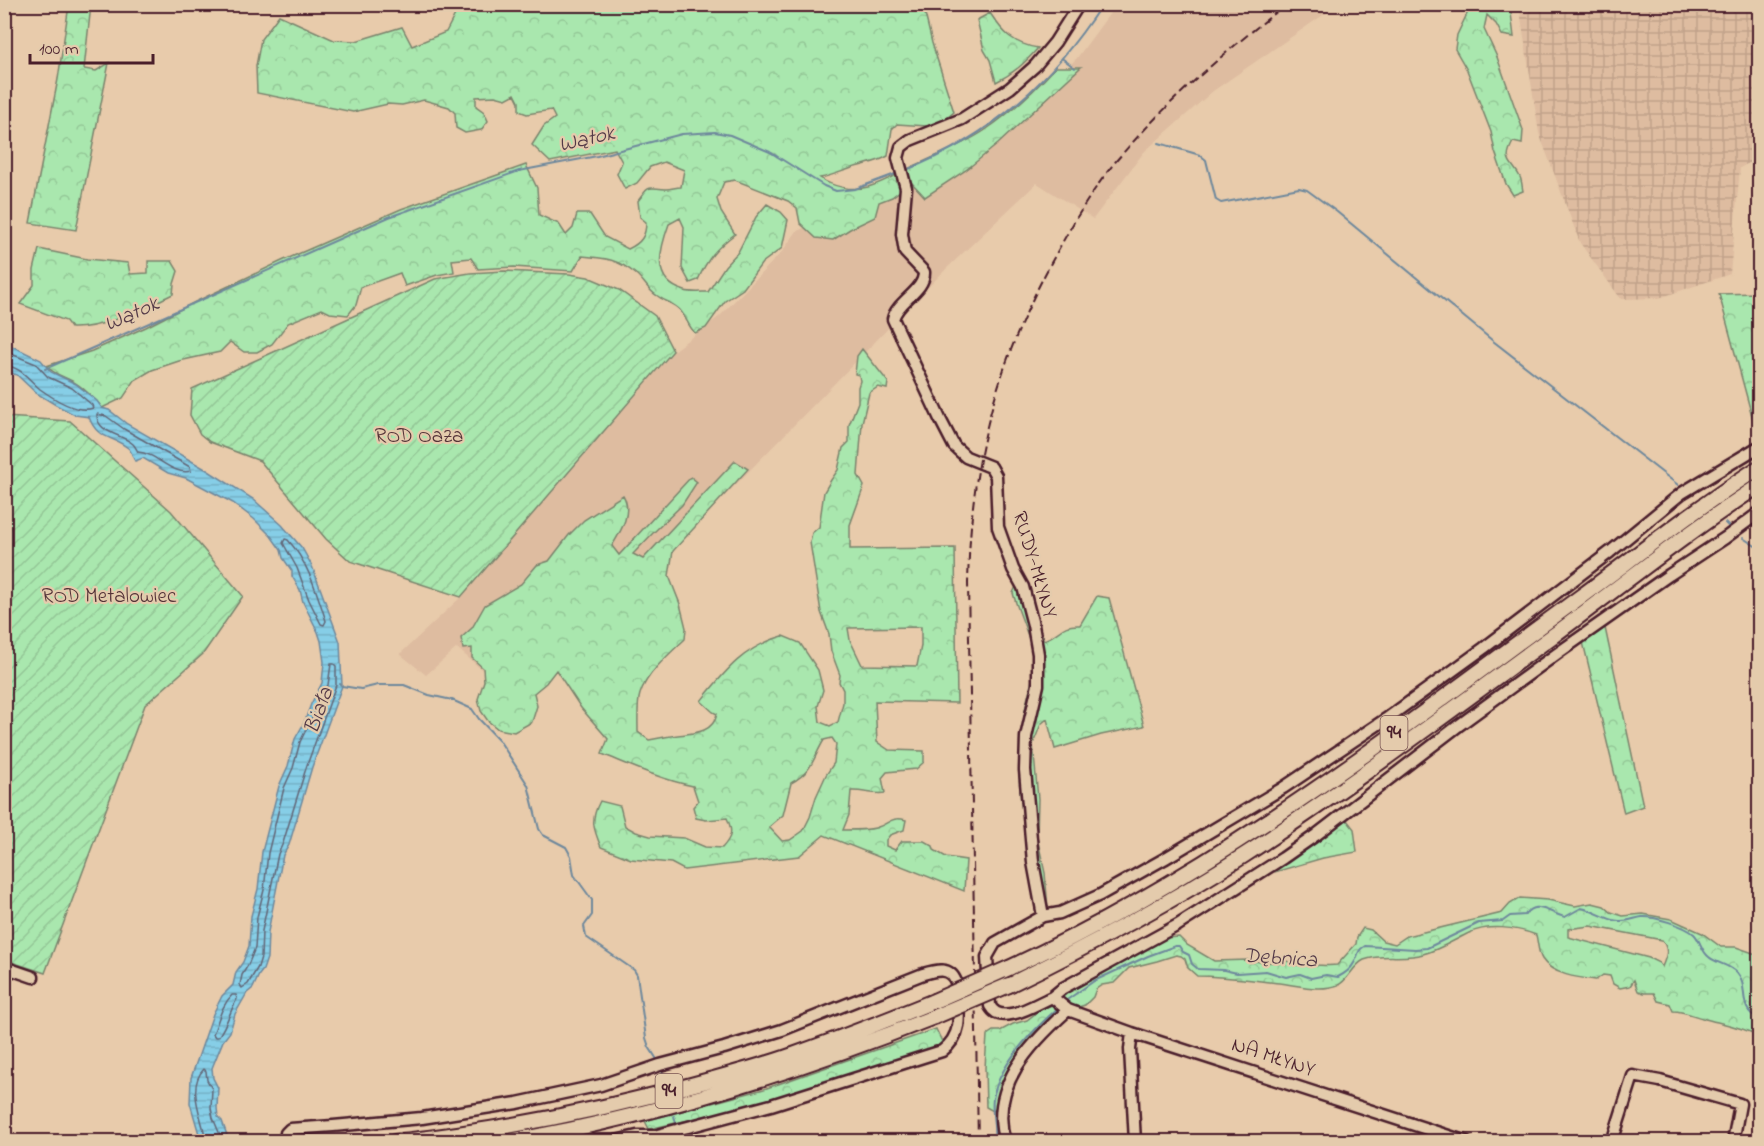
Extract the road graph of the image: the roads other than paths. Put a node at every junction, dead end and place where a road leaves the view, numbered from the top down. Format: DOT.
graph roads {
  1 [pos="1079,4"];
  2 [pos="1760,446"];
  3 [pos="1760,467"];
  4 [pos="1760,485"];
  5 [pos="1760,512"];
  6 [pos="1043,916"];
  7 [pos="4,967"];
  8 [pos="33,977"];
  9 [pos="1052,997"];
  10 [pos="1068,1010"];
  11 [pos="1132,1034"];
  12 [pos="655,1139"];
  13 [pos="285,1142"];
  14 [pos="395,1142"];
  15 [pos="504,1142"];
  16 [pos="611,1142"];
  17 [pos="1005,1142"];
  18 [pos="1135,1142"];
  19 [pos="1467,1142"];
  20 [pos="1612,1142"];
  21 [pos="1733,1142"];
  1 -- 6 [label="street, RUDY-MŁYNY"];
  2 -- 6 [label="street"];
  3 -- 14 [label="main road, 94, bridge"];
  4 -- 15 [label="main road, 94, bridge"];
  5 -- 9 [label="street"];
  6 -- 9 [label="street"];
  7 -- 8 [label="street"];
  9 -- 10 [label="street"];
  10 -- 11 [label="street, NA MŁYNY"];
  10 -- 17 [label="street"];
  11 -- 18 [label="street"];
  11 -- 19 [label="street, NA MŁYNY"];
  12 -- 13 [label="street"];
  12 -- 16 [label="street"];
  20 -- 21 [label="street"];
}
